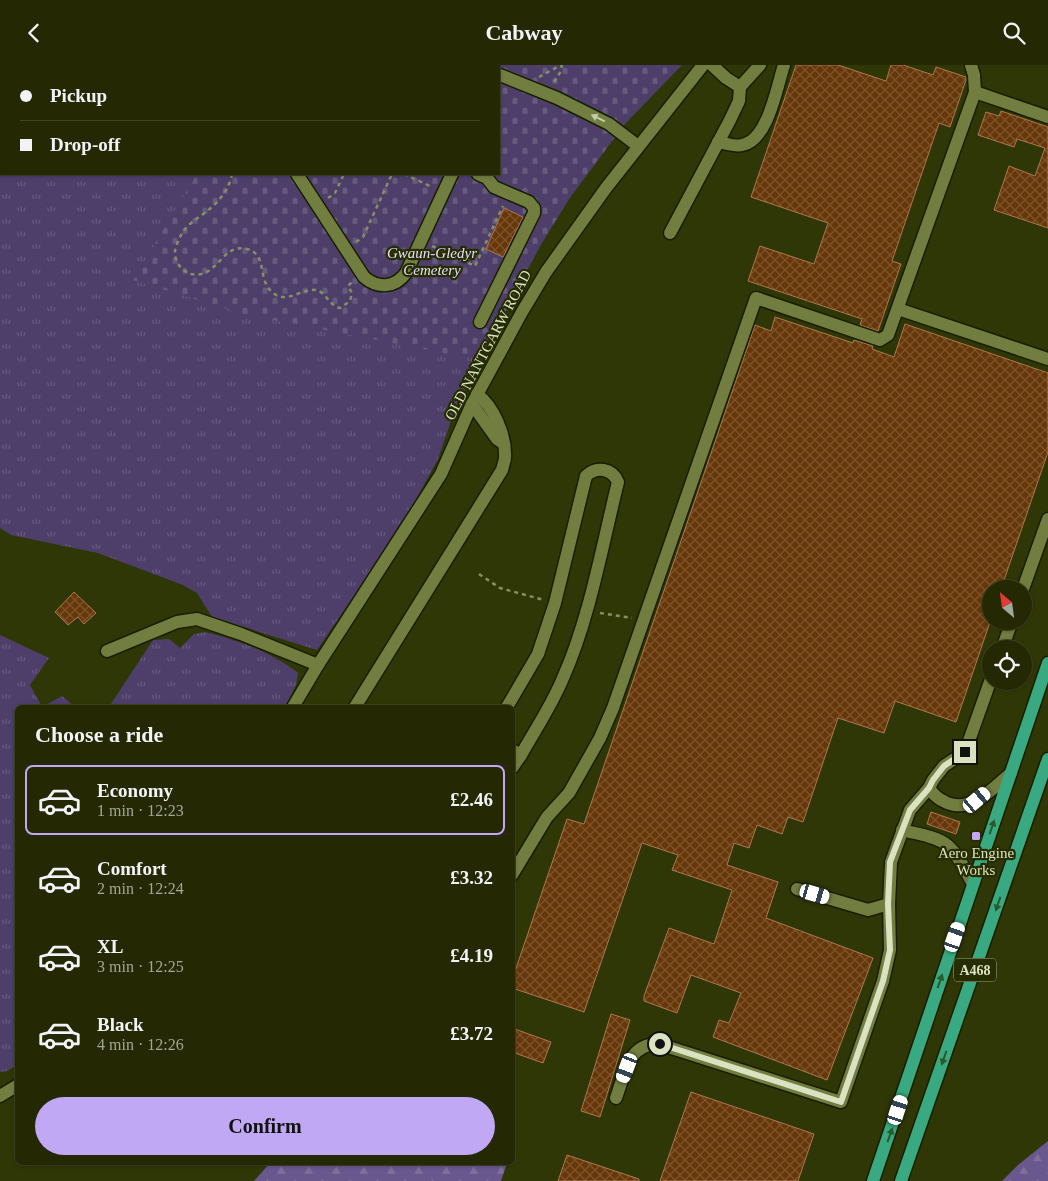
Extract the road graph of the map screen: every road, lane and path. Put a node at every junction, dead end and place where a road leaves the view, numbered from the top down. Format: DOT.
graph roads {
  1 [pos="562,65"];
  2 [pos="703,65"];
  3 [pos="712,65"];
  4 [pos="760,65"];
  5 [pos="784,65"];
  6 [pos="971,65"];
  7 [pos="500,72"];
  8 [pos="533,81"];
  9 [pos="740,87"];
  10 [pos="975,92"];
  11 [pos="547,94"];
  12 [pos="1048,117"];
  13 [pos="718,142"];
  14 [pos="638,146"];
  15 [pos="232,175"];
  16 [pos="298,175"];
  17 [pos="344,175"];
  18 [pos="392,175"];
  19 [pos="406,175"];
  20 [pos="452,175"];
  21 [pos="480,175"];
  22 [pos="436,189"];
  23 [pos="506,199"];
  24 [pos="316,205"];
  25 [pos="670,233"];
  26 [pos="430,246"];
  27 [pos="345,249"];
  28 [pos="353,281"];
  29 [pos="898,309"];
  30 [pos="480,322"];
  31 [pos="1048,359"];
  32 [pos="474,399"];
  33 [pos="1048,519"];
  34 [pos="1026,580"];
  35 [pos="107,651"];
  36 [pos="1048,663"];
  37 [pos="318,665"];
  38 [pos="987,690"];
  39 [pos="294,705"];
  40 [pos="356,705"];
  41 [pos="508,705"];
  42 [pos="517,753"];
  43 [pos="1048,759"];
  44 [pos="1011,773"];
  45 [pos="929,788"];
  46 [pos="902,830"];
  47 [pos="515,870"];
  48 [pos="973,884"];
  49 [pos="797,889"];
  50 [pos="888,904"];
  51 [pos="15,1087"];
  52 [pos="0,1096"];
  53 [pos="616,1098"];
  54 [pos="873,1181"];
  55 [pos="901,1181"];
  1 -- 8 [label="path"];
  1 -- 11 [label="path"];
  2 -- 14 [label="street, OLD NANTGARW ROAD"];
  3 -- 9 [label="street"];
  4 -- 9 [label="street"];
  5 -- 13 [label="street"];
  6 -- 10 [label="street"];
  7 -- 11 [label="street"];
  9 -- 13 [label="street"];
  10 -- 12 [label="street"];
  10 -- 29 [label="street"];
  14 -- 11 [label="street, one-way"];
  13 -- 25 [label="street"];
  14 -- 32 [label="street, OLD NANTGARW ROAD"];
  15 -- 28 [label="path"];
  16 -- 24 [label="street"];
  17 -- 24 [label="path"];
  18 -- 27 [label="path"];
  19 -- 22 [label="path"];
  20 -- 27 [label="street"];
  21 -- 30 [label="street"];
  23 -- 26 [label="path"];
  24 -- 27 [label="street"];
  29 -- 31 [label="street"];
  29 -- 47 [label="street"];
  32 -- 37 [label="street, OLD NANTGARW ROAD"];
  32 -- 40 [label="street"];
  33 -- 34 [label="street"];
  35 -- 37 [label="street"];
  36 -- 44 [label="main road, A468"];
  37 -- 39 [label="street, OLD NANTGARW ROAD"];
  38 -- 45 [label="street"];
  41 -- 42 [label="street"];
  43 -- 55 [label="main road, A468, one-way"];
  44 -- 45 [label="street"];
  48 -- 44 [label="main road, A468, one-way"];
  45 -- 46 [label="street"];
  46 -- 48 [label="street"];
  46 -- 50 [label="street"];
  54 -- 48 [label="main road, A468, one-way"];
  49 -- 50 [label="street"];
  50 -- 53 [label="street"];
  51 -- 52 [label="street"];
}
